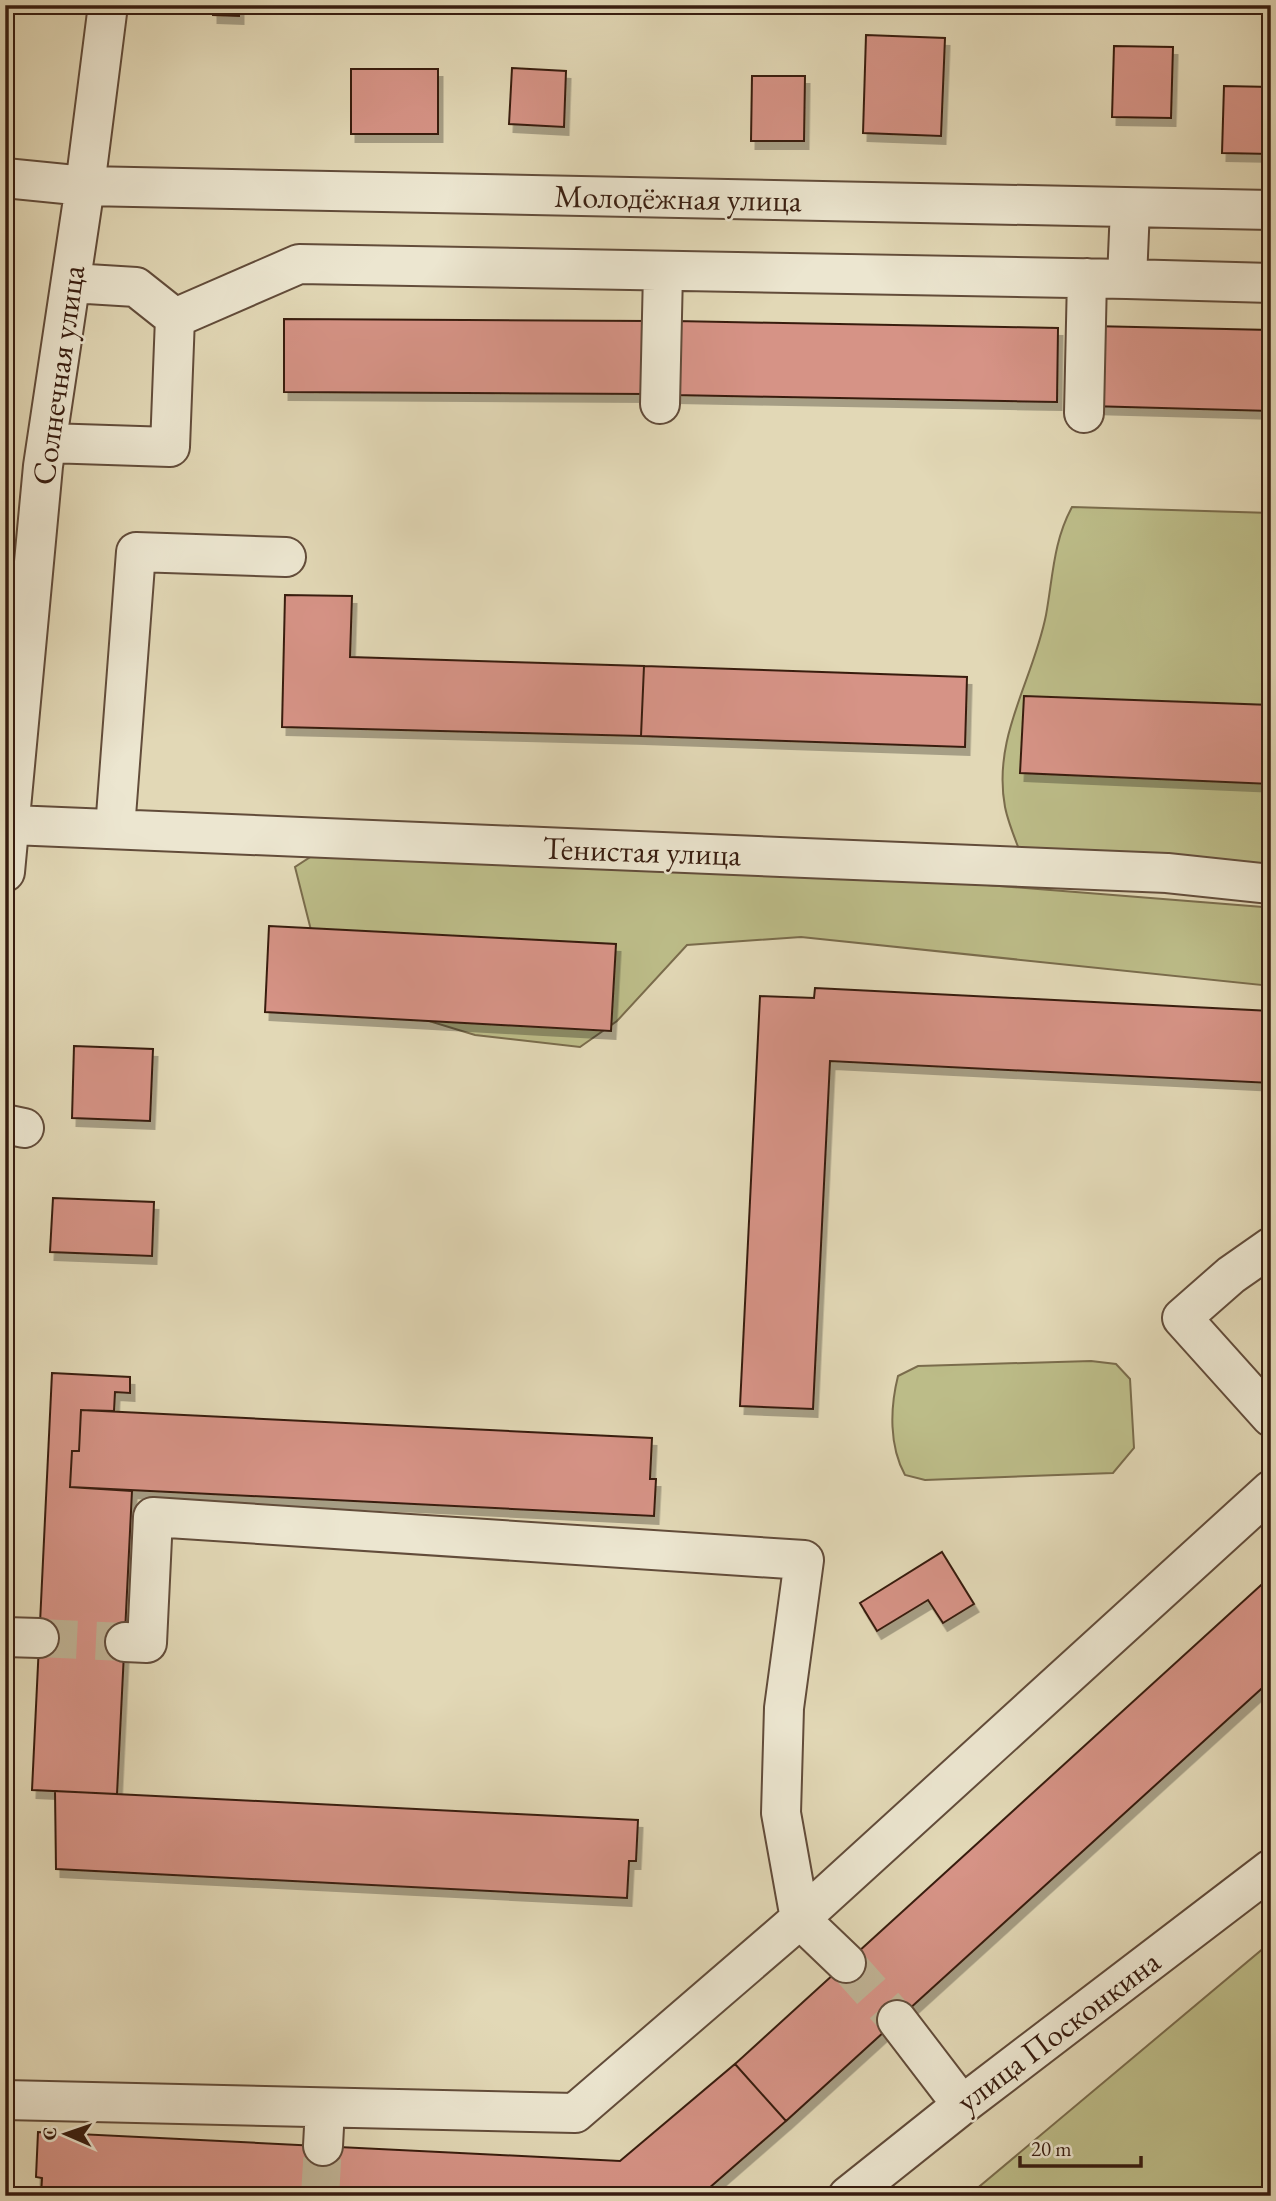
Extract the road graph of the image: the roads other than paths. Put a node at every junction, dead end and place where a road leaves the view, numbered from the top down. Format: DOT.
graph roads {
  1 [pos="108,5"];
  2 [pos="5,178"];
  3 [pos="86,186"];
  4 [pos="1130,208"];
  5 [pos="1271,210"];
  6 [pos="663,272"];
  7 [pos="1087,278"];
  8 [pos="1127,279"];
  9 [pos="71,283"];
  10 [pos="1271,283"];
  11 [pos="175,318"];
  12 [pos="660,404"];
  13 [pos="1084,413"];
  14 [pos="47,443"];
  15 [pos="286,557"];
  16 [pos="12,825"];
  17 [pos="115,829"];
  18 [pos="5,872"];
  19 [pos="1271,884"];
  20 [pos="1271,1247"];
  21 [pos="1271,1417"];
  22 [pos="1271,1490"];
  23 [pos="125,1642"];
  24 [pos="1271,1869"];
  25 [pos="800,1919"];
  26 [pos="846,1963"];
  27 [pos="897,2020"];
  28 [pos="5,2100"];
  29 [pos="961,2105"];
  30 [pos="325,2108"];
  31 [pos="323,2146"];
  32 [pos="848,2196"];
  1 -- 3 [label="street, Солнечная улица"];
  2 -- 3 [label="street, Молодёжная улица"];
  3 -- 4 [label="street, Молодёжная улица"];
  3 -- 9 [label="street, Солнечная улица"];
  4 -- 5 [label="street, Молодёжная улица"];
  4 -- 8 [label="street"];
  6 -- 7 [label="street"];
  6 -- 11 [label="street"];
  6 -- 12 [label="street"];
  7 -- 8 [label="street"];
  7 -- 13 [label="street"];
  8 -- 10 [label="street"];
  9 -- 11 [label="street"];
  9 -- 14 [label="street, Солнечная улица"];
  11 -- 14 [label="street"];
  14 -- 16 [label="street, Солнечная улица"];
  15 -- 17 [label="street"];
  16 -- 17 [label="street, Тенистая улица"];
  16 -- 18 [label="street, Солнечная улица"];
  17 -- 19 [label="street, Тенистая улица"];
  20 -- 21 [label="street"];
  22 -- 25 [label="street"];
  23 -- 25 [label="street"];
  24 -- 29 [label="street, улица Посконкина"];
  25 -- 26 [label="street"];
  25 -- 30 [label="street"];
  27 -- 29 [label="street"];
  28 -- 30 [label="street"];
  29 -- 32 [label="street, улица Посконкина"];
  30 -- 31 [label="street"];
}
